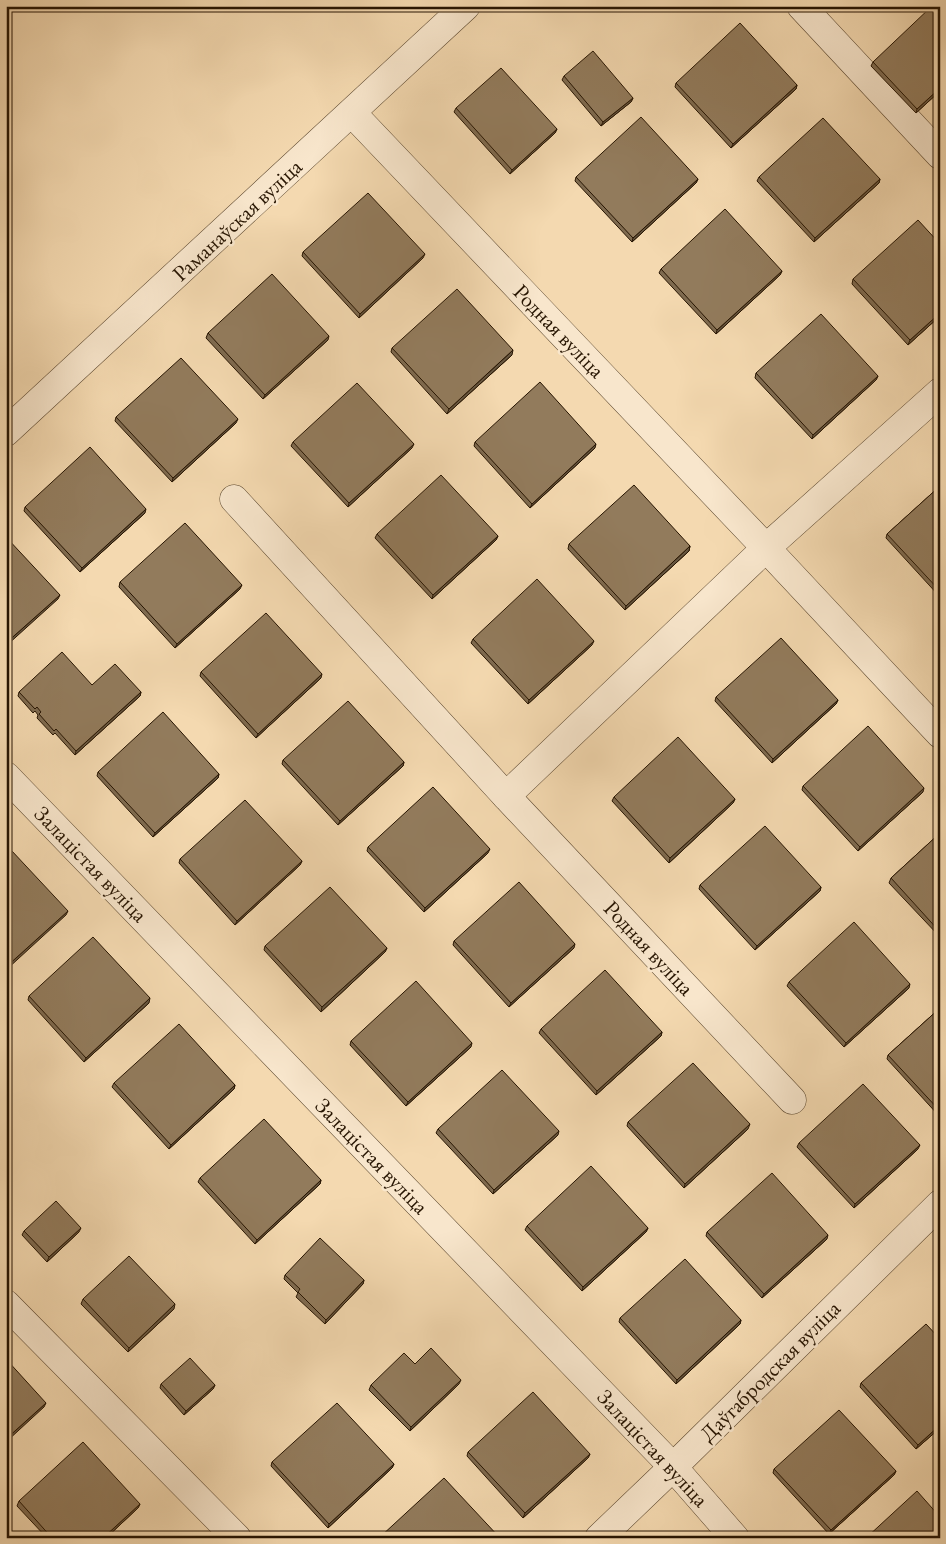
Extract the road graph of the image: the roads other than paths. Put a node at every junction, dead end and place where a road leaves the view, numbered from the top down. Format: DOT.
graph roads {
  1 [pos="466,6"];
  2 [pos="801,6"];
  3 [pos="352,113"];
  4 [pos="940,155"];
  5 [pos="940,392"];
  6 [pos="6,432"];
  7 [pos="234,499"];
  8 [pos="766,548"];
  9 [pos="940,734"];
  10 [pos="6,776"];
  11 [pos="506,796"];
  12 [pos="792,1100"];
  13 [pos="940,1204"];
  14 [pos="6,1304"];
  15 [pos="673,1467"];
  16 [pos="237,1538"];
  17 [pos="598,1538"];
  18 [pos="735,1538"];
  1 -- 3 [label="street, Раманаўская вуліца"];
  2 -- 4 [label="street"];
  3 -- 6 [label="street, Раманаўская вуліца"];
  3 -- 8 [label="street, Родная вуліца"];
  5 -- 8 [label="street"];
  7 -- 11 [label="street, Родная вуліца"];
  8 -- 9 [label="street, Родная вуліца"];
  8 -- 11 [label="street"];
  10 -- 15 [label="street, Залацістая вуліца"];
  11 -- 12 [label="street, Родная вуліца"];
  13 -- 15 [label="street, Даўгабродская вуліца"];
  14 -- 16 [label="street"];
  15 -- 17 [label="street, Даўгабродская вуліца"];
  15 -- 18 [label="street, Залацістая вуліца"];
}
